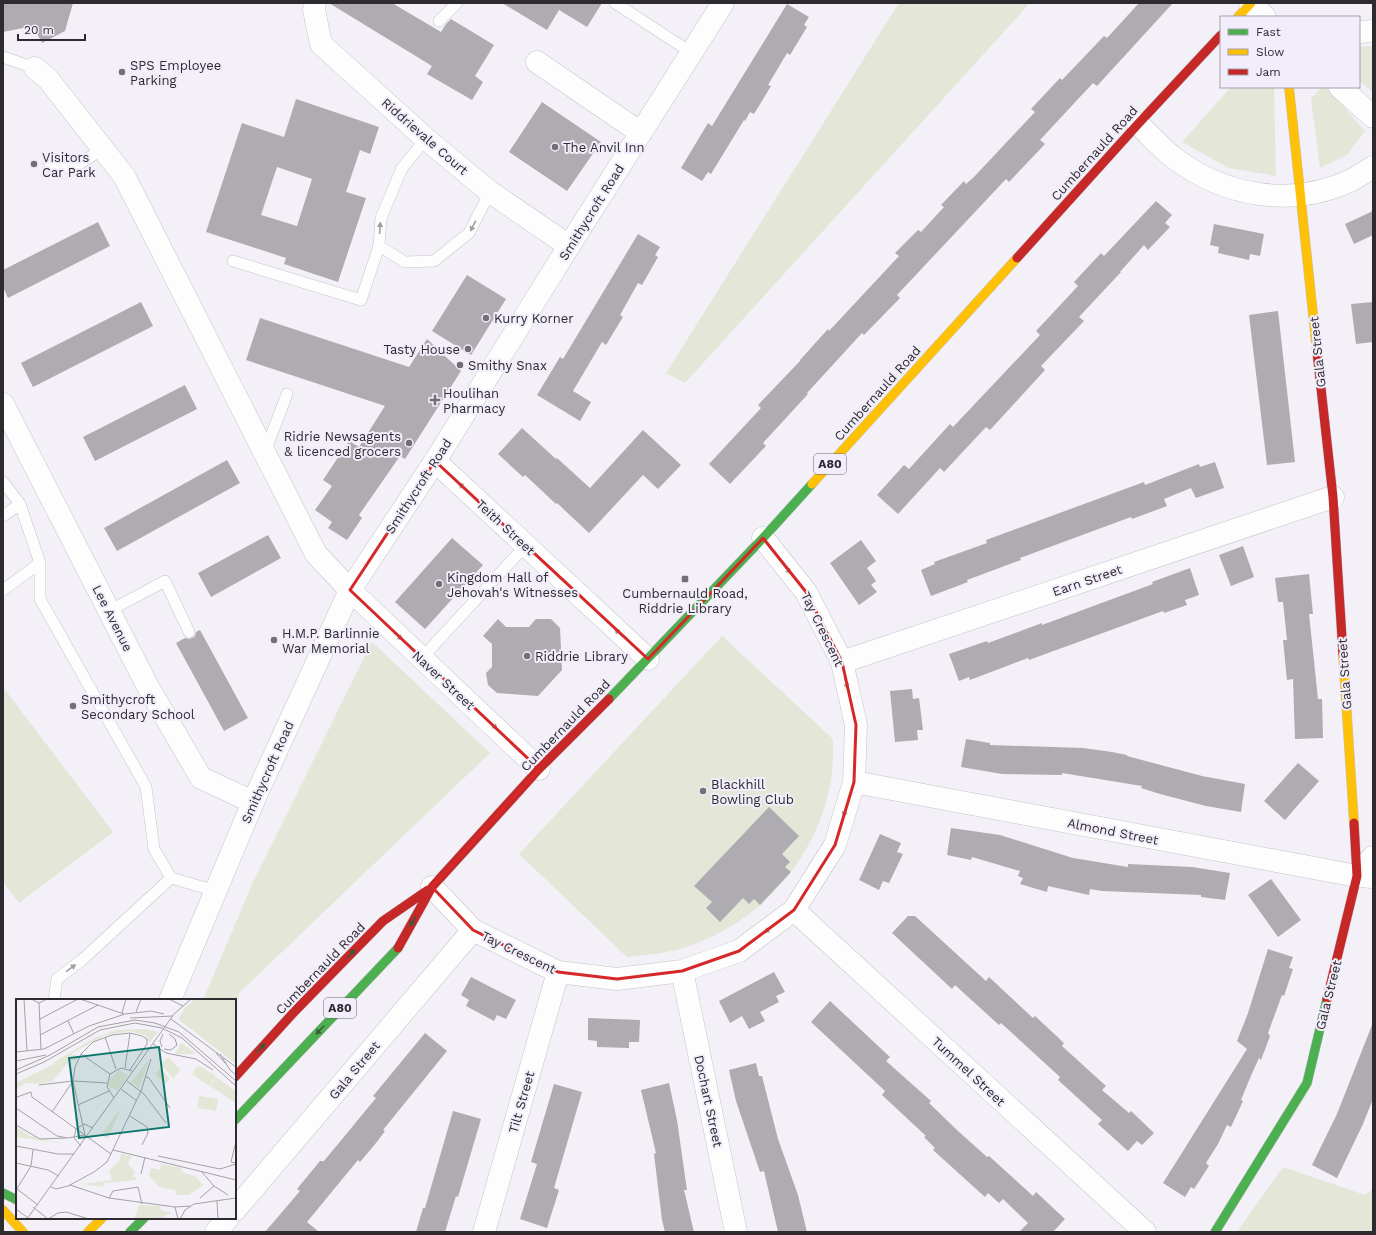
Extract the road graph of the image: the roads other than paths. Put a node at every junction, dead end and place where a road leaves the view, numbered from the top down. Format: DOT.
graph roads {
  1 [pos="315,3"];
  2 [pos="457,3"];
  3 [pos="615,3"];
  4 [pos="723,3"];
  5 [pos="1250,3"];
  6 [pos="1239,16"];
  7 [pos="1264,16"];
  8 [pos="439,21"];
  9 [pos="1373,31"];
  10 [pos="1360,32"];
  11 [pos="1220,36"];
  12 [pos="692,53"];
  13 [pos="3,57"];
  14 [pos="537,62"];
  15 [pos="35,68"];
  16 [pos="1289,88"];
  17 [pos="1341,88"];
  18 [pos="1373,117"];
  19 [pos="1138,124"];
  20 [pos="641,133"];
  21 [pos="426,139"];
  22 [pos="102,149"];
  23 [pos="49,162"];
  24 [pos="1373,167"];
  25 [pos="490,192"];
  26 [pos="1300,195"];
  27 [pos="379,246"];
  28 [pos="569,246"];
  29 [pos="233,260"];
  30 [pos="287,394"];
  31 [pos="3,404"];
  32 [pos="265,453"];
  33 [pos="435,461"];
  34 [pos="3,482"];
  35 [pos="1333,497"];
  36 [pos="20,504"];
  37 [pos="3,516"];
  38 [pos="763,538"];
  39 [pos="526,545"];
  40 [pos="40,563"];
  41 [pos="3,590"];
  42 [pos="350,590"];
  43 [pos="109,611"];
  44 [pos="189,632"];
  45 [pos="422,658"];
  46 [pos="648,659"];
  47 [pos="842,662"];
  48 [pos="539,769"];
  49 [pos="854,782"];
  50 [pos="253,802"];
  51 [pos="1373,857"];
  52 [pos="1365,876"];
  53 [pos="171,878"];
  54 [pos="432,887"];
  55 [pos="216,891"];
  56 [pos="794,910"];
  57 [pos="473,930"];
  58 [pos="682,971"];
  59 [pos="558,972"];
  60 [pos="54,999"];
  61 [pos="170,999"];
  62 [pos="236,1076"];
  63 [pos="236,1119"];
  64 [pos="3,1193"];
  65 [pos="16,1200"];
  66 [pos="236,1209"];
  67 [pos="3,1210"];
  68 [pos="101,1219"];
  69 [pos="143,1219"];
  70 [pos="227,1219"];
  71 [pos="23,1232"];
  72 [pos="88,1232"];
  73 [pos="130,1232"];
  74 [pos="216,1232"];
  75 [pos="484,1232"];
  76 [pos="736,1232"];
  77 [pos="1145,1232"];
  78 [pos="1215,1232"];
  1 -- 21 [label="street, Riddrievale Court"];
  2 -- 8 [label="lane"];
  3 -- 12 [label="lane"];
  4 -- 12 [label="street, Smithycroft Road"];
  5 -- 6 [label="main road"];
  5 -- 7 [label="street"];
  9 -- 10 [label="street"];
  11 -- 19 [label="main road, Cumbernauld Road / A80"];
  12 -- 20 [label="street, Smithycroft Road"];
  13 -- 15 [label="lane"];
  14 -- 20 [label="street"];
  15 -- 22 [label="street, Naver Street"];
  16 -- 26 [label="main road, Gala Street"];
  17 -- 18 [label="street"];
  19 -- 26 [label="street"];
  19 -- 38 [label="main road, Cumbernauld Road / A80"];
  20 -- 28 [label="street, Smithycroft Road"];
  21 -- 25 [label="street, Riddrievale Court"];
  27 -- 21 [label="lane, one-way"];
  22 -- 23 [label="lane"];
  22 -- 32 [label="street, Naver Street"];
  24 -- 26 [label="street"];
  25 -- 27 [label="lane, one-way"];
  25 -- 28 [label="street, Riddrievale Court"];
  26 -- 35 [label="main road, Gala Street"];
  27 -- 29 [label="lane"];
  28 -- 33 [label="street, Smithycroft Road"];
  30 -- 32 [label="lane"];
  31 -- 43 [label="street, Lee Avenue"];
  32 -- 42 [label="street, Naver Street"];
  39 -- 33 [label="street, Teith Street, one-way"];
  33 -- 42 [label="street, Smithycroft Road"];
  34 -- 36 [label="lane"];
  35 -- 47 [label="street, Earn Street"];
  35 -- 52 [label="main road, Gala Street"];
  36 -- 37 [label="lane"];
  36 -- 40 [label="lane"];
  38 -- 46 [label="main road, Cumbernauld Road / A80"];
  38 -- 47 [label="street, Tay Crescent, one-way"];
  39 -- 45 [label="lane"];
  46 -- 39 [label="street, Teith Street, one-way"];
  40 -- 41 [label="lane"];
  40 -- 53 [label="lane"];
  42 -- 45 [label="street, Naver Street, one-way"];
  42 -- 50 [label="street, Smithycroft Road"];
  43 -- 44 [label="lane"];
  43 -- 50 [label="street, Lee Avenue"];
  45 -- 48 [label="street, Naver Street, one-way"];
  46 -- 48 [label="main road, Cumbernauld Road / A80"];
  47 -- 49 [label="street, Tay Crescent, one-way"];
  48 -- 54 [label="main road, Cumbernauld Road / A80"];
  49 -- 52 [label="street, Almond Street"];
  49 -- 56 [label="street, Tay Crescent, one-way"];
  50 -- 55 [label="street, Smithycroft Road"];
  51 -- 52 [label="street"];
  52 -- 78 [label="main road, Gala Street"];
  53 -- 55 [label="lane"];
  60 -- 53 [label="lane, one-way"];
  54 -- 57 [label="street, Tay Crescent"];
  62 -- 54 [label="main road, Cumbernauld Road / A80, one-way"];
  54 -- 63 [label="main road, Cumbernauld Road / A80, one-way"];
  55 -- 61 [label="street, Smithycroft Road"];
  56 -- 58 [label="street, Tay Crescent, one-way"];
  56 -- 77 [label="street, Tummel Street"];
  57 -- 59 [label="street, Tay Crescent"];
  57 -- 66 [label="street, Gala Street"];
  58 -- 59 [label="street, Tay Crescent"];
  58 -- 76 [label="street, Dochart Street"];
  59 -- 75 [label="street, Tilt Street"];
  64 -- 65 [label="main road"];
  67 -- 71 [label="main road"];
  68 -- 72 [label="main road"];
  69 -- 73 [label="main road"];
  70 -- 74 [label="street"];
}
